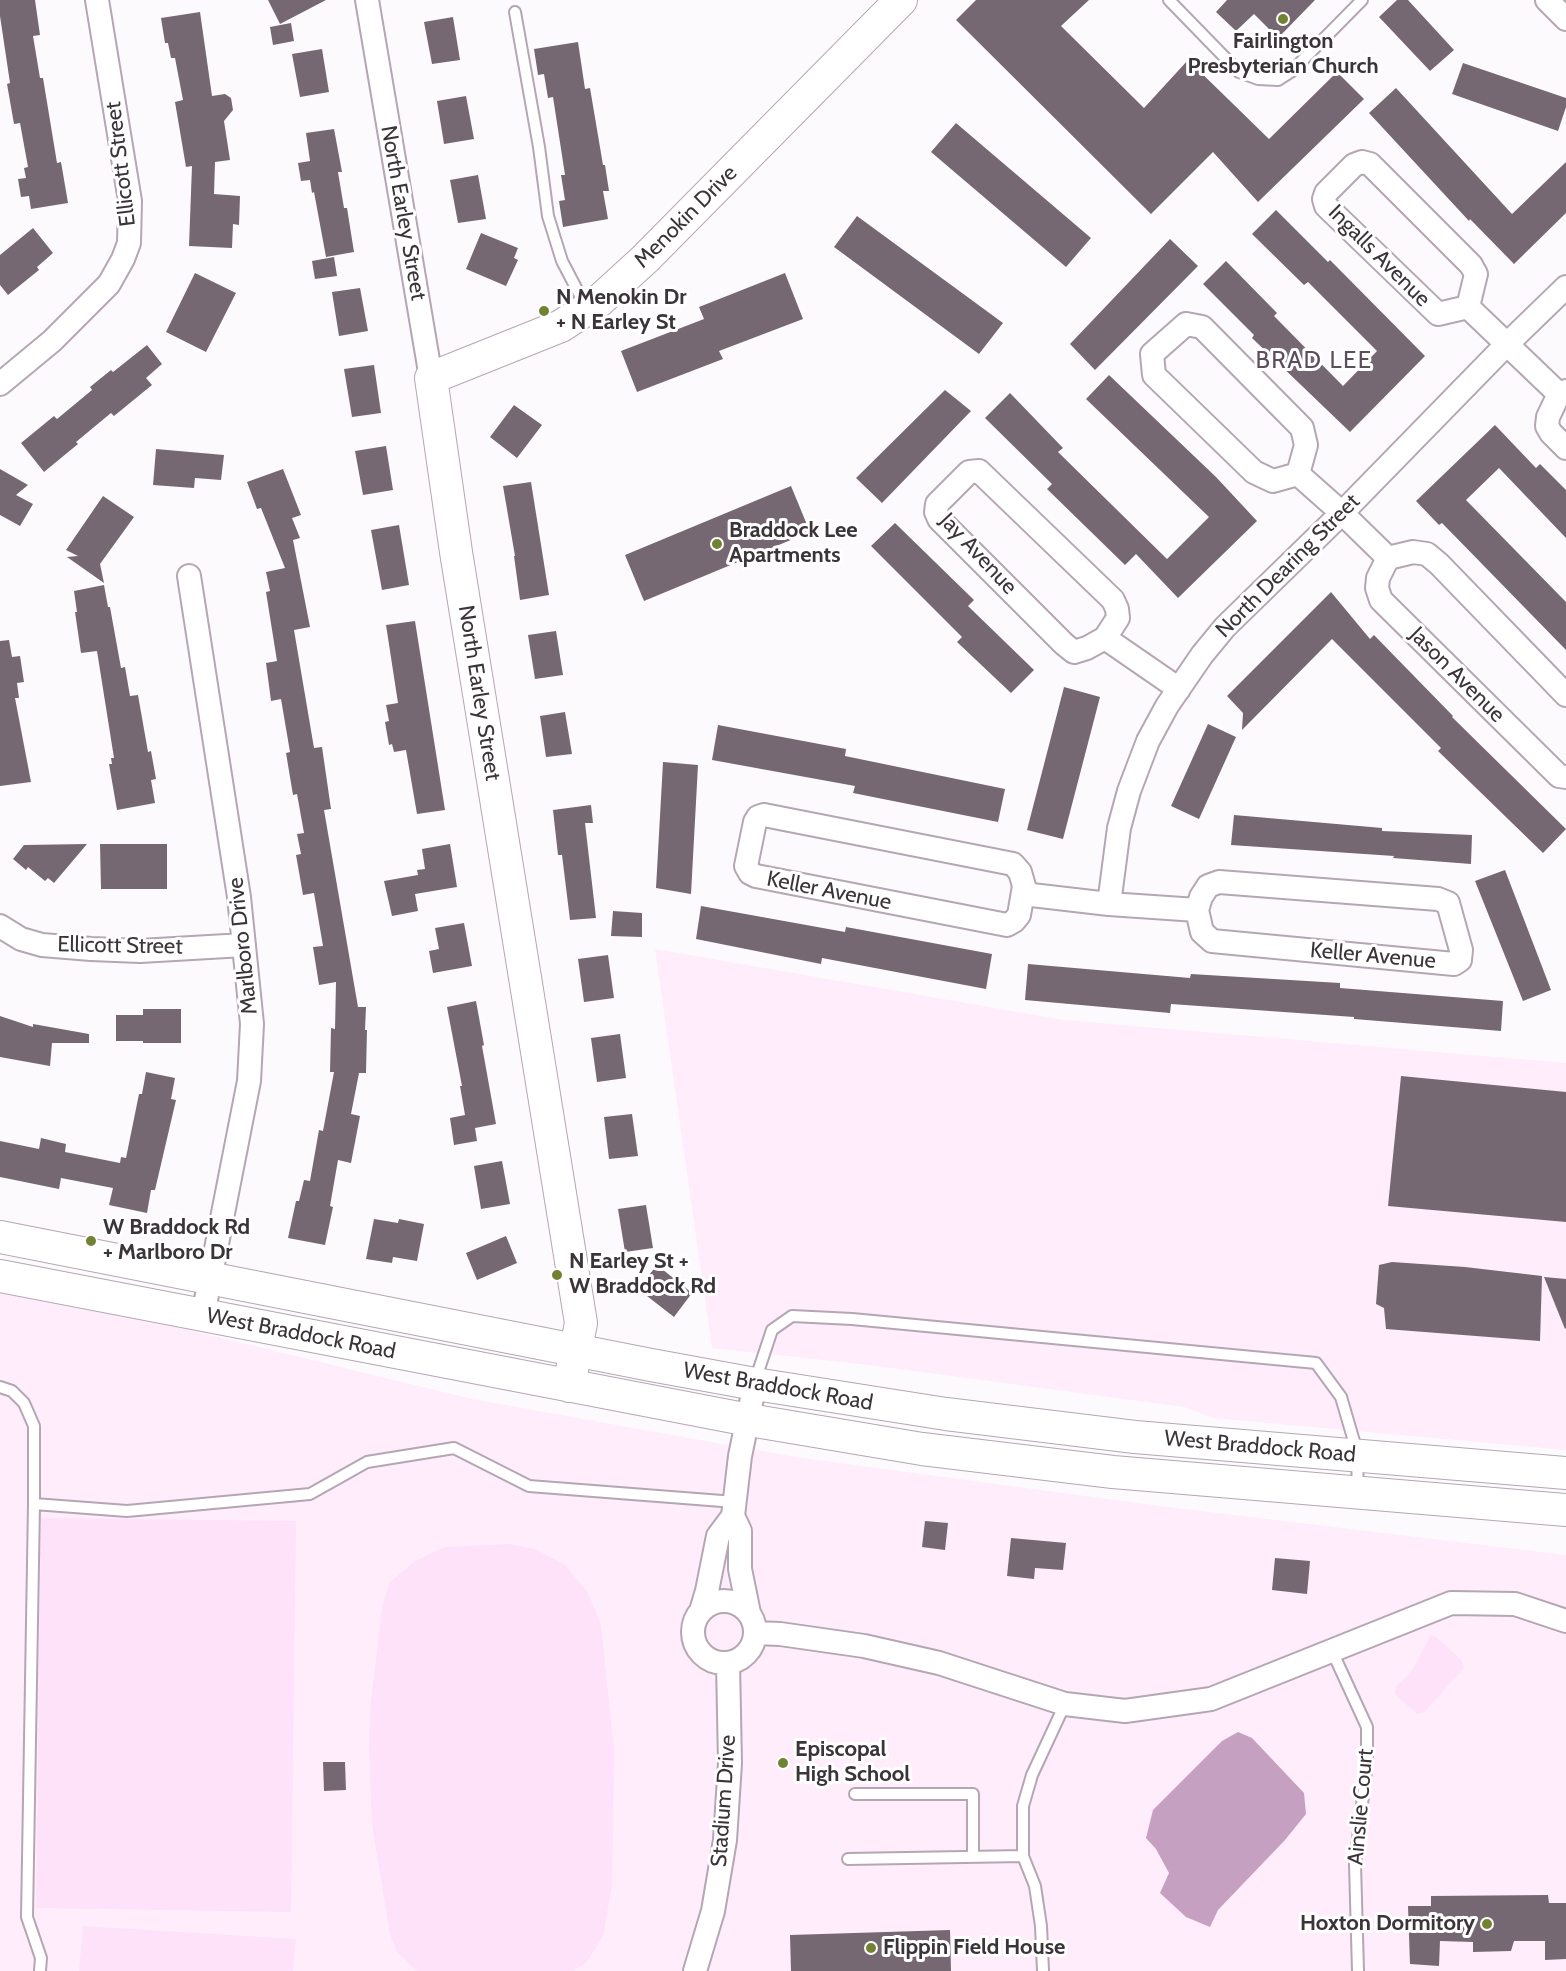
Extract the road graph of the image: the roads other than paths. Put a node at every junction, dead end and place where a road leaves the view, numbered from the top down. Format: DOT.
graph roads {
  1 [pos="97,0"];
  2 [pos="367,0"];
  3 [pos="902,0"];
  4 [pos="1168,0"];
  5 [pos="1362,0"];
  6 [pos="1547,0"];
  7 [pos="515,12"];
  8 [pos="1566,19"];
  9 [pos="1566,287"];
  10 [pos="1468,307"];
  11 [pos="587,310"];
  12 [pos="1507,345"];
  13 [pos="2,378"];
  14 [pos="431,378"];
  15 [pos="1562,392"];
  16 [pos="1566,448"];
  17 [pos="1298,474"];
  18 [pos="1342,513"];
  19 [pos="1388,558"];
  20 [pos="189,576"];
  21 [pos="1105,638"];
  22 [pos="1179,689"];
  23 [pos="1566,695"];
  24 [pos="1566,777"];
  25 [pos="1023,894"];
  26 [pos="1109,904"];
  27 [pos="1197,910"];
  28 [pos="0,926"];
  29 [pos="244,945"];
  30 [pos="0,1237"];
  31 [pos="0,1276"];
  32 [pos="210,1278"];
  33 [pos="203,1315"];
  34 [pos="576,1350"];
  35 [pos="755,1384"];
  36 [pos="0,1386"];
  37 [pos="569,1386"];
  38 [pos="749,1420"];
  39 [pos="1358,1455"];
  40 [pos="1566,1473"];
  41 [pos="1357,1491"];
  42 [pos="34,1504"];
  43 [pos="734,1509"];
  44 [pos="1566,1510"];
  45 [pos="701,1611"];
  46 [pos="1566,1621"];
  47 [pos="752,1623"];
  48 [pos="1332,1650"];
  49 [pos="728,1663"];
  50 [pos="1065,1704"];
  51 [pos="855,1794"];
  52 [pos="1023,1856"];
  53 [pos="973,1857"];
  54 [pos="848,1859"];
  55 [pos="40,1971"];
  56 [pos="695,1971"];
  57 [pos="1043,1971"];
  58 [pos="1358,1971"];
  1 -- 13 [label="street, Ellicott Street"];
  2 -- 14 [label="street, North Earley Street"];
  3 -- 11 [label="main road, Menokin Drive"];
  4 -- 5 [label="lane"];
  6 -- 8 [label="street"];
  7 -- 11 [label="lane"];
  9 -- 12 [label="street, North Dearing Street"];
  10 -- 10 [label="street, Ingalls Avenue"];
  10 -- 12 [label="street"];
  11 -- 14 [label="main road, Menokin Drive"];
  12 -- 15 [label="street"];
  12 -- 18 [label="street, North Dearing Street"];
  14 -- 34 [label="main road, North Earley Street"];
  15 -- 16 [label="street"];
  17 -- 17 [label="street"];
  17 -- 18 [label="street"];
  18 -- 19 [label="street"];
  18 -- 22 [label="street, North Dearing Street"];
  19 -- 23 [label="street"];
  19 -- 24 [label="street, Jason Avenue"];
  20 -- 29 [label="street, Marlboro Drive"];
  21 -- 21 [label="street, Jay Avenue"];
  21 -- 22 [label="street"];
  22 -- 26 [label="street, North Dearing Street"];
  25 -- 25 [label="street, Keller Avenue"];
  25 -- 26 [label="street"];
  26 -- 27 [label="street"];
  27 -- 27 [label="street, Keller Avenue"];
  28 -- 29 [label="street, Ellicott Street"];
  29 -- 32 [label="street, Marlboro Drive"];
  30 -- 32 [label="main road, West Braddock Road"];
  31 -- 33 [label="main road, West Braddock Road"];
  32 -- 33 [label="street, Marlboro Drive"];
  32 -- 34 [label="main road, West Braddock Road"];
  33 -- 37 [label="main road, West Braddock Road"];
  34 -- 35 [label="main road, West Braddock Road"];
  34 -- 37 [label="main road, North Earley Street"];
  35 -- 38 [label="street"];
  35 -- 39 [label="main road, West Braddock Road"];
  35 -- 39 [label="lane"];
  36 -- 42 [label="lane"];
  37 -- 38 [label="main road, West Braddock Road"];
  38 -- 41 [label="main road, West Braddock Road"];
  38 -- 43 [label="street"];
  39 -- 40 [label="main road, West Braddock Road"];
  39 -- 41 [label="lane"];
  41 -- 44 [label="main road, West Braddock Road"];
  42 -- 43 [label="lane"];
  42 -- 55 [label="lane"];
  43 -- 45 [label="street"];
  43 -- 47 [label="street"];
  45 -- 47 [label="street"];
  45 -- 49 [label="street"];
  46 -- 48 [label="street"];
  47 -- 49 [label="street"];
  47 -- 50 [label="street"];
  48 -- 50 [label="street"];
  48 -- 58 [label="lane, Ainslie Court"];
  49 -- 56 [label="street, Stadium Drive"];
  50 -- 52 [label="lane"];
  51 -- 53 [label="lane"];
  52 -- 53 [label="lane"];
  52 -- 57 [label="lane"];
  53 -- 54 [label="lane"];
}
